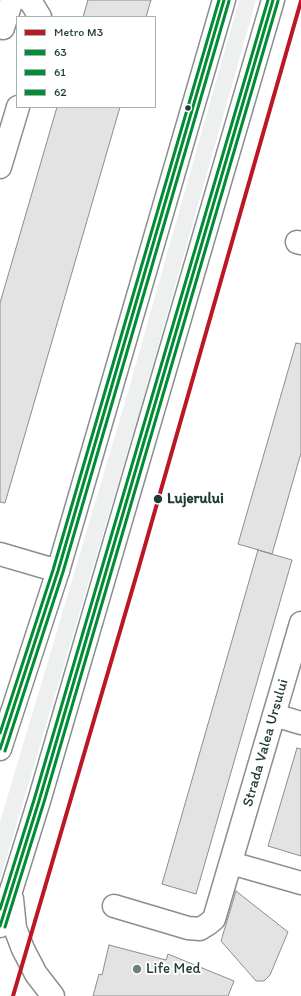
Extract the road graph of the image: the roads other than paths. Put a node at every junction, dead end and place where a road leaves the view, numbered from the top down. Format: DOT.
graph roads {
  1 [pos="12,0"];
  2 [pos="28,0"];
  3 [pos="224,0"];
  4 [pos="273,0"];
  5 [pos="39,16"];
  6 [pos="0,27"];
  7 [pos="18,108"];
  8 [pos="0,167"];
  9 [pos="0,554"];
  10 [pos="58,571"];
  11 [pos="301,623"];
  12 [pos="274,715"];
  13 [pos="301,723"];
  14 [pos="0,749"];
  15 [pos="231,863"];
  16 [pos="301,883"];
  17 [pos="12,889"];
  18 [pos="114,906"];
  19 [pos="0,926"];
  20 [pos="52,996"];
  1 -- 6 [label="main road"];
  2 -- 5 [label="main road"];
  3 -- 10 [label="main road"];
  4 -- 17 [label="main road"];
  7 -- 8 [label="main road"];
  9 -- 10 [label="main road"];
  10 -- 14 [label="main road"];
  11 -- 12 [label="main road, Strada Valea Ursului"];
  12 -- 13 [label="main road"];
  12 -- 15 [label="main road, Strada Valea Ursului"];
  15 -- 16 [label="main road"];
  15 -- 18 [label="main road, Strada Valea Ursului"];
  17 -- 19 [label="main road"];
  17 -- 20 [label="main road"];
}
